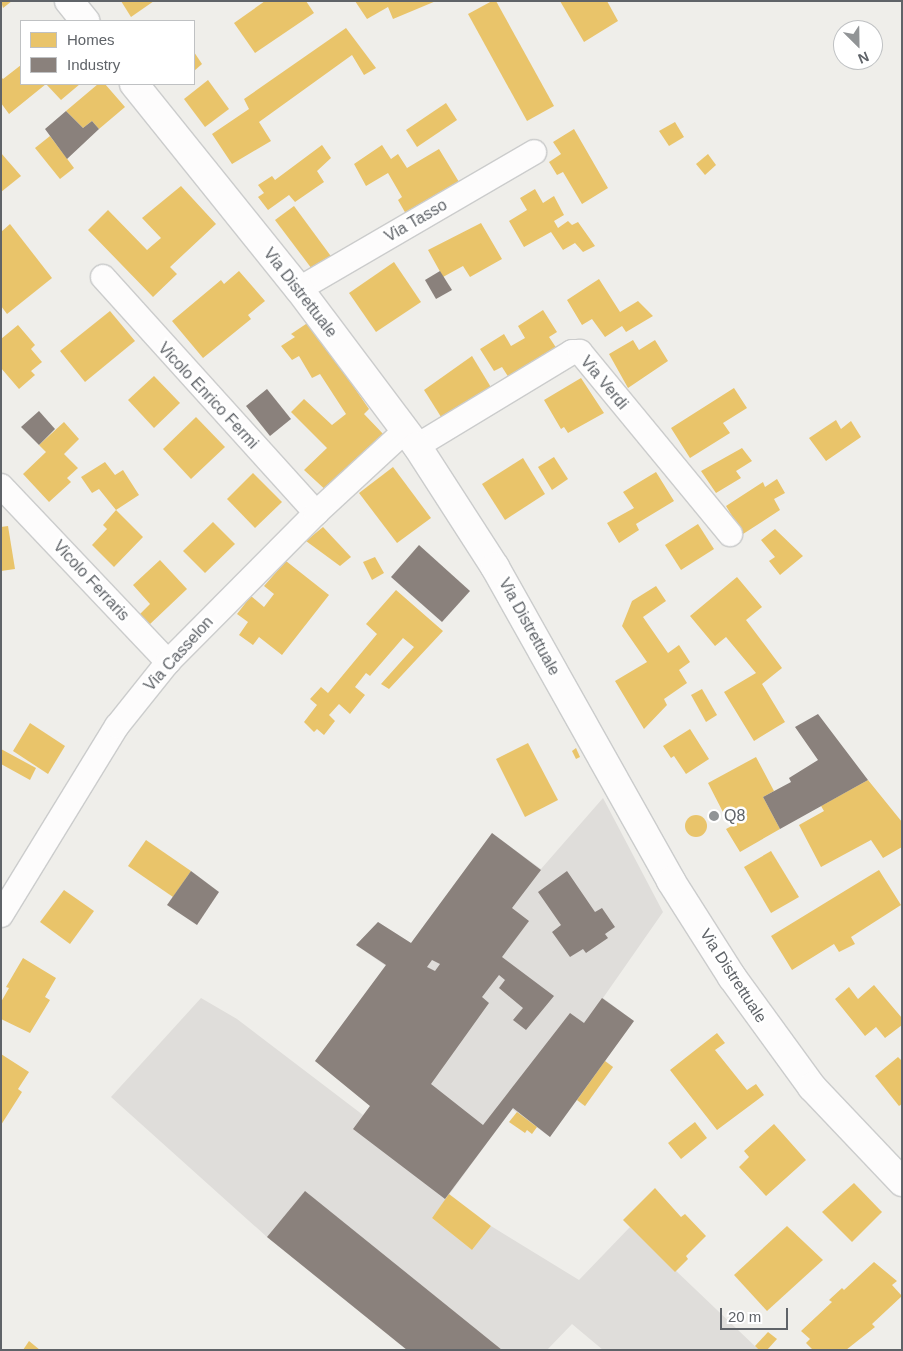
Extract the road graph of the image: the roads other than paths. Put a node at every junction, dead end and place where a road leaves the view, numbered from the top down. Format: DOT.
graph roads {
  1 [pos="69,1"];
  2 [pos="84,20"];
  3 [pos="135,85"];
  4 [pos="534,152"];
  5 [pos="103,277"];
  6 [pos="299,289"];
  7 [pos="411,439"];
  8 [pos="5,496"];
  9 [pos="316,513"];
  10 [pos="730,534"];
  11 [pos="168,662"];
  12 [pos="1,916"];
  13 [pos="902,1182"];
  1 -- 2 [label="main road"];
  3 -- 6 [label="main road, Via Distrettuale"];
  4 -- 6 [label="street, Via Tasso"];
  5 -- 9 [label="street, Vicolo Enrico Fermi"];
  6 -- 7 [label="main road, Via Distrettuale"];
  7 -- 9 [label="street, Via Casselon"];
  7 -- 10 [label="street, Via Verdi"];
  7 -- 13 [label="main road, Via Distrettuale"];
  8 -- 11 [label="street, Vicolo Ferraris"];
  9 -- 11 [label="street, Via Casselon"];
  11 -- 12 [label="street, Via Casselon"];
}
